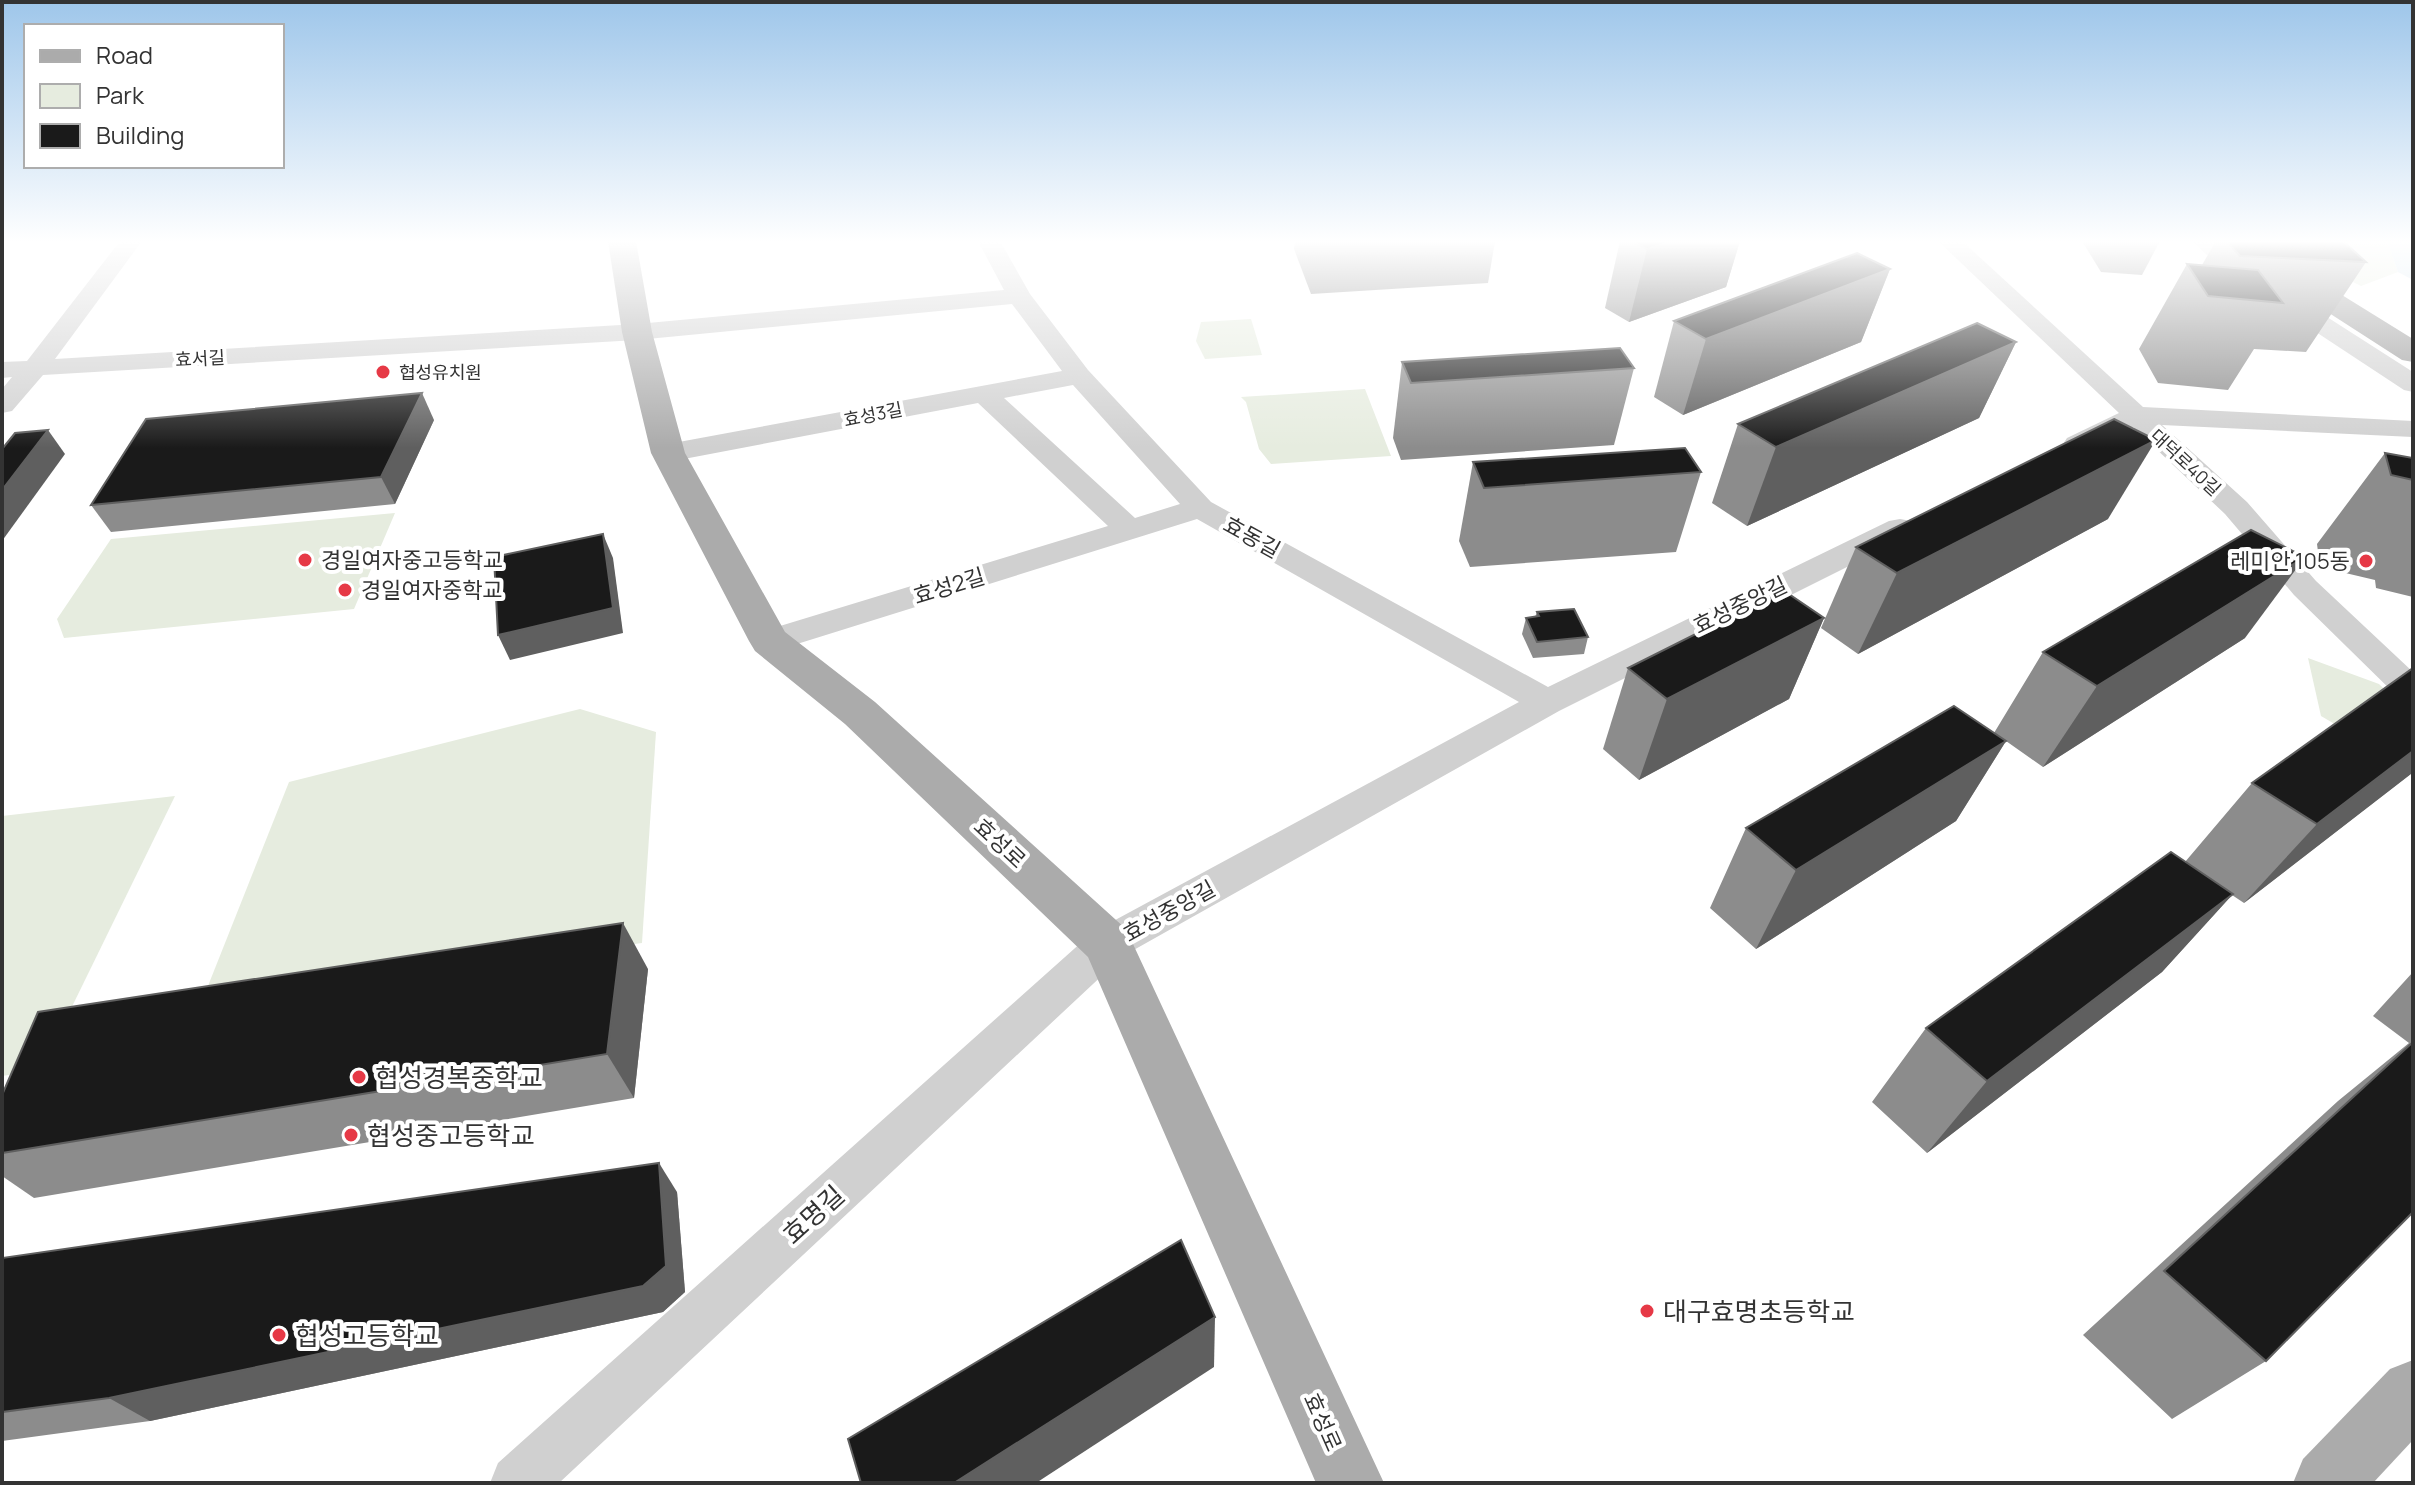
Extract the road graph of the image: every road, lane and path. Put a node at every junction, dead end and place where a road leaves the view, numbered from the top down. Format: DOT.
graph roads {
  1 [pos="79,310"];
  2 [pos="633,310"];
  3 [pos="867,310"];
  4 [pos="1030,310"];
  5 [pos="2024,310"];
  6 [pos="2300,310"];
  7 [pos="2356,310"];
  8 [pos="2367,310"];
  9 [pos="2385,310"];
  10 [pos="2413,329"];
  11 [pos="637,332"];
  12 [pos="2413,339"];
  13 [pos="2413,353"];
  14 [pos="35,368"];
  15 [pos="2,370"];
  16 [pos="1079,376"];
  17 [pos="2413,384"];
  18 [pos="984,394"];
  19 [pos="2,405"];
  20 [pos="2137,415"];
  21 [pos="2413,429"];
  22 [pos="668,453"];
  23 [pos="2051,457"];
  24 [pos="1200,508"];
  25 [pos="1921,518"];
  26 [pos="1130,530"];
  27 [pos="769,641"];
  28 [pos="2413,692"];
  29 [pos="1547,702"];
  30 [pos="1108,944"];
  31 [pos="2413,1392"];
  32 [pos="518,1483"];
  33 [pos="1350,1483"];
  34 [pos="2327,1483"];
  1 -- 14 [label="street"];
  2 -- 11 [label="main road, 효성로"];
  3 -- 11 [label="street"];
  4 -- 16 [label="street, 효동길"];
  5 -- 20 [label="street, 대덕로40길"];
  6 -- 17 [label="street"];
  7 -- 13 [label="highway"];
  8 -- 12 [label="highway"];
  9 -- 10 [label="highway"];
  11 -- 14 [label="street, 효서길"];
  11 -- 22 [label="main road, 효성로"];
  14 -- 15 [label="street, 효서길"];
  14 -- 19 [label="street"];
  16 -- 18 [label="street, 효성3길"];
  16 -- 24 [label="street, 효동길"];
  18 -- 22 [label="street, 효성3길"];
  18 -- 26 [label="street"];
  20 -- 21 [label="street"];
  20 -- 23 [label="street"];
  20 -- 28 [label="street, 대덕로40길"];
  22 -- 27 [label="main road, 효성로"];
  24 -- 26 [label="street, 효성2길"];
  24 -- 29 [label="street, 효동길"];
  25 -- 29 [label="street, 효성중앙길"];
  26 -- 27 [label="street, 효성2길"];
  27 -- 30 [label="main road, 효성로"];
  29 -- 30 [label="street, 효성중앙길"];
  30 -- 32 [label="street, 효명길"];
  30 -- 33 [label="main road, 효성로"];
  31 -- 34 [label="main road"];
}
